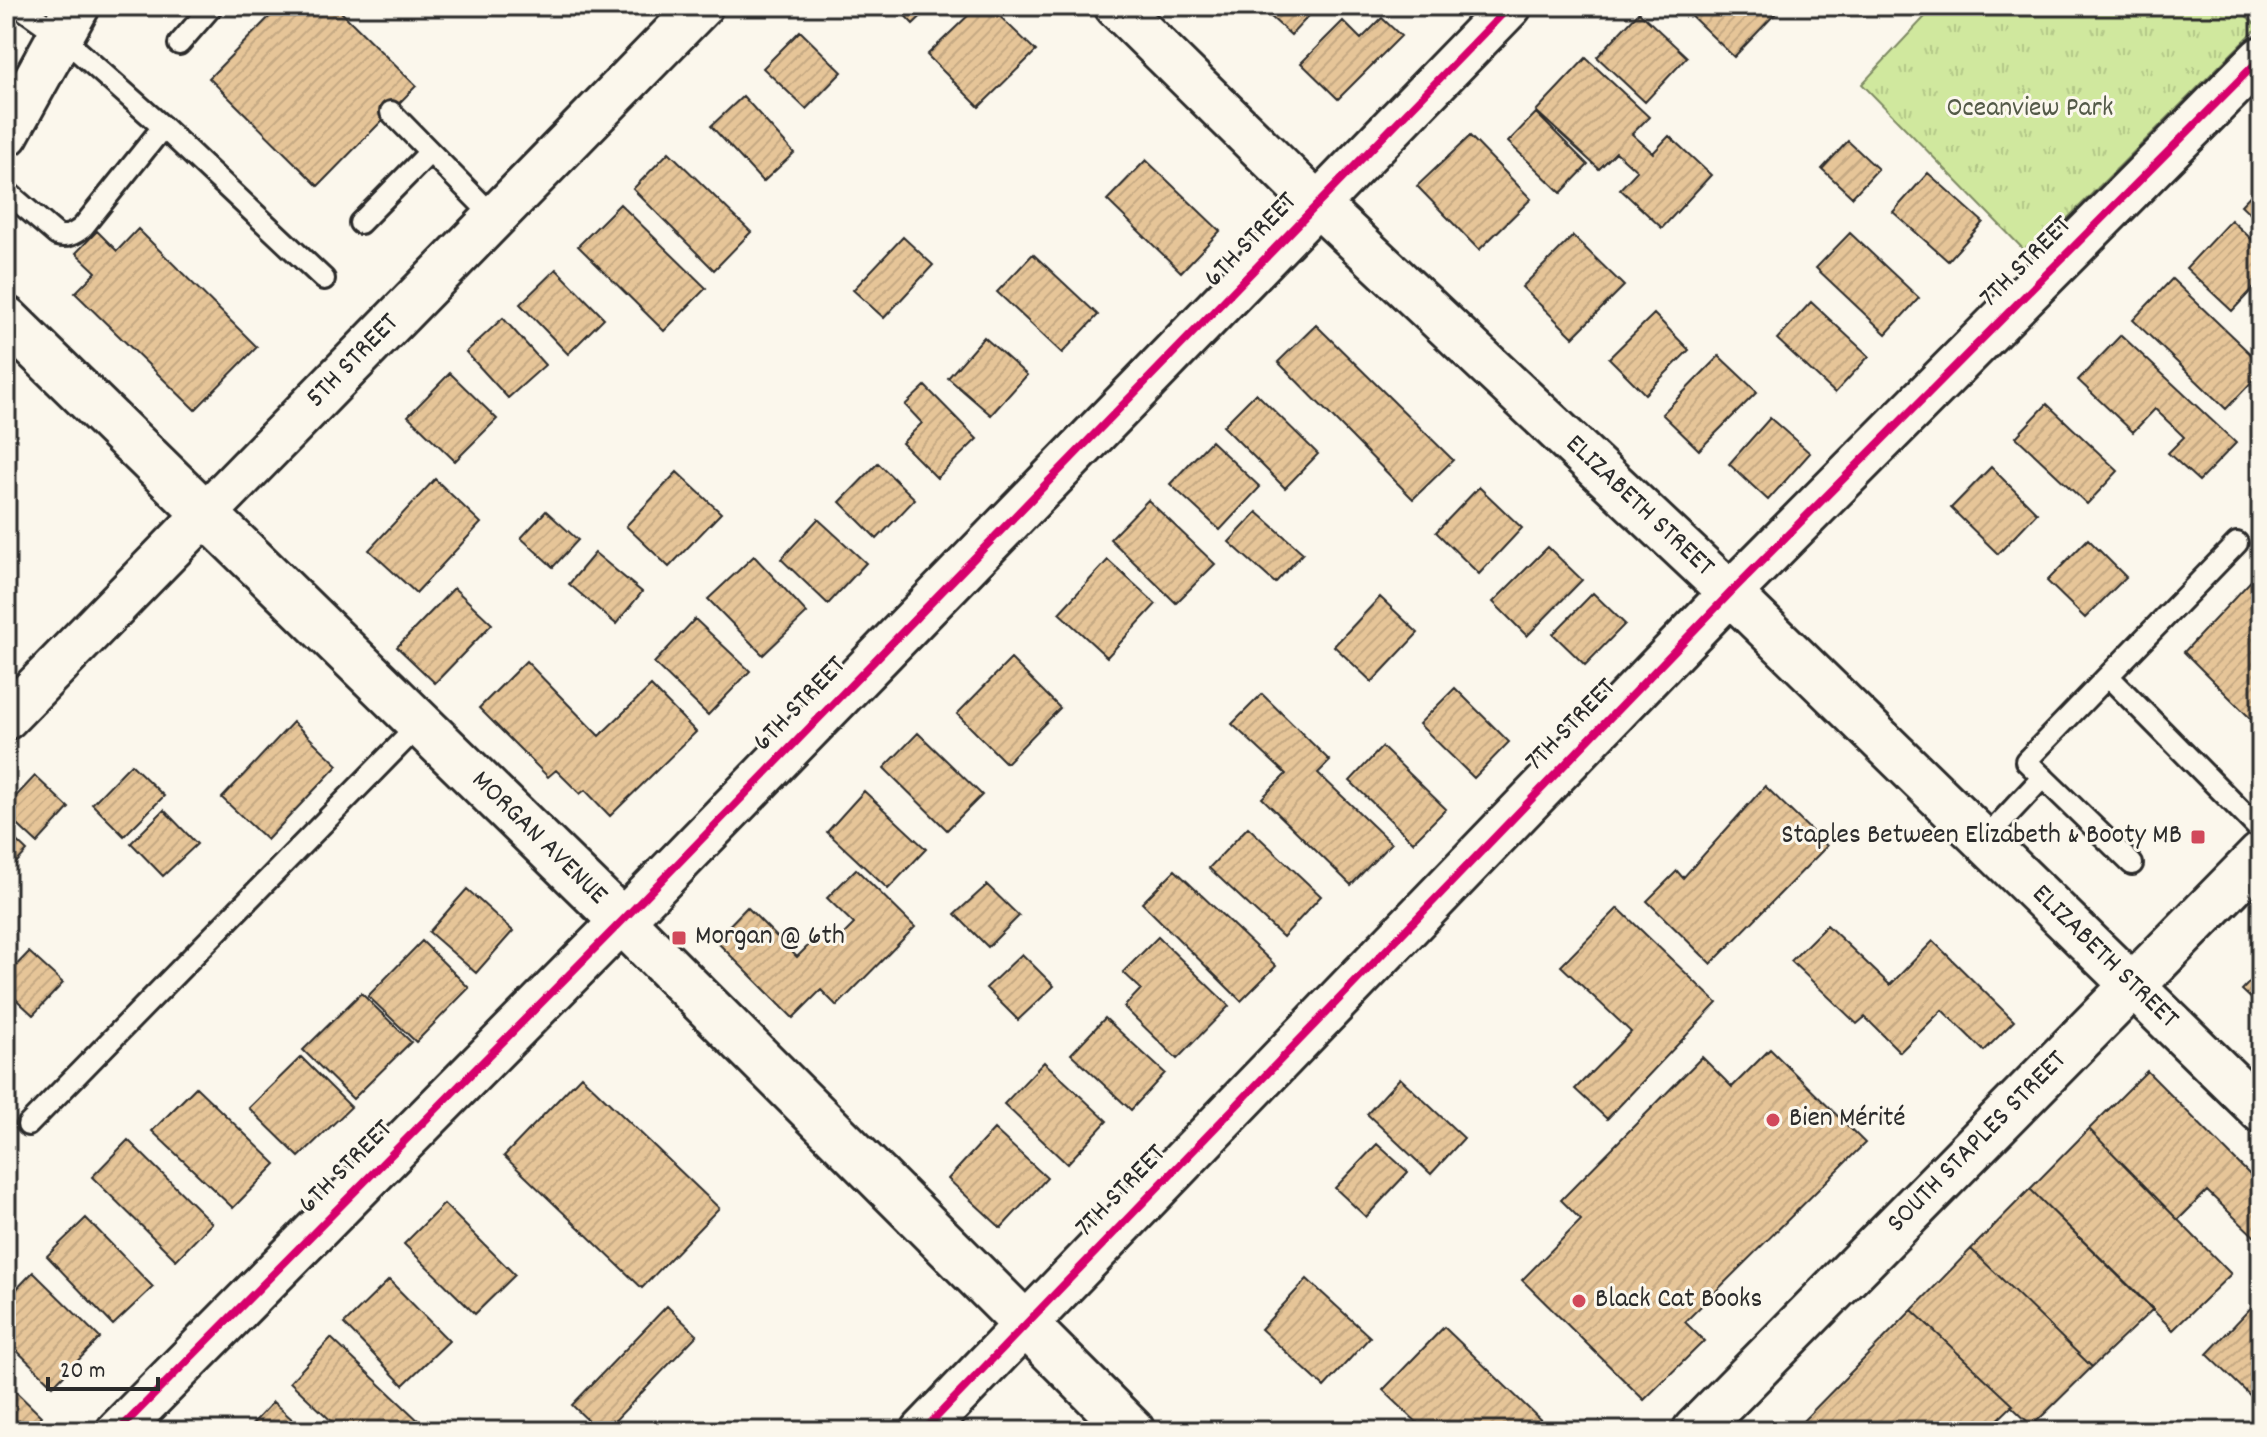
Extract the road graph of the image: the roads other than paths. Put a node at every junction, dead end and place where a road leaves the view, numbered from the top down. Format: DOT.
graph roads {
  1 [pos="19,6"];
  2 [pos="212,6"];
  3 [pos="701,6"];
  4 [pos="1116,6"];
  5 [pos="1510,6"];
  6 [pos="69,21"];
  7 [pos="179,44"];
  8 [pos="2261,58"];
  9 [pos="391,112"];
  10 [pos="163,127"];
  11 [pos="6,134"];
  12 [pos="430,152"];
  13 [pos="6,191"];
  14 [pos="1318,205"];
  15 [pos="494,217"];
  16 [pos="360,223"];
  17 [pos="324,279"];
  18 [pos="6,319"];
  19 [pos="204,514"];
  20 [pos="2237,543"];
  21 [pos="1730,593"];
  22 [pos="2108,676"];
  23 [pos="6,718"];
  24 [pos="420,724"];
  25 [pos="2043,777"];
  26 [pos="2261,831"];
  27 [pos="1984,840"];
  28 [pos="2261,855"];
  29 [pos="2132,864"];
  30 [pos="622,921"];
  31 [pos="2133,986"];
  32 [pos="2261,1111"];
  33 [pos="28,1125"];
  34 [pos="1025,1325"];
  35 [pos="118,1431"];
  36 [pos="923,1431"];
  37 [pos="1132,1431"];
  38 [pos="1695,1431"];
  1 -- 6 [label="lane"];
  2 -- 7 [label="lane"];
  3 -- 15 [label="street, 5TH STREET"];
  4 -- 14 [label="street, ELIZABETH STREET"];
  5 -- 14 [label="street, 6TH STREET"];
  6 -- 10 [label="lane"];
  6 -- 11 [label="main road"];
  8 -- 21 [label="street, 7TH STREET"];
  9 -- 12 [label="lane"];
  10 -- 13 [label="lane"];
  10 -- 17 [label="lane"];
  12 -- 15 [label="lane"];
  12 -- 16 [label="lane"];
  14 -- 21 [label="street, ELIZABETH STREET"];
  14 -- 30 [label="street, 6TH STREET"];
  15 -- 19 [label="street, 5TH STREET"];
  18 -- 19 [label="main road, MORGAN AVENUE"];
  19 -- 23 [label="street, 5TH STREET"];
  19 -- 24 [label="main road, MORGAN AVENUE"];
  20 -- 22 [label="lane"];
  21 -- 27 [label="street, ELIZABETH STREET"];
  21 -- 34 [label="street, 7TH STREET"];
  22 -- 25 [label="lane"];
  22 -- 26 [label="lane"];
  24 -- 30 [label="main road, MORGAN AVENUE"];
  24 -- 33 [label="lane"];
  25 -- 27 [label="lane"];
  25 -- 29 [label="lane"];
  27 -- 31 [label="street, ELIZABETH STREET"];
  28 -- 31 [label="main road, SOUTH STAPLES STREET"];
  30 -- 34 [label="main road, MORGAN AVENUE"];
  30 -- 35 [label="street, 6TH STREET"];
  31 -- 32 [label="street, ELIZABETH STREET"];
  31 -- 38 [label="main road, SOUTH STAPLES STREET"];
  34 -- 36 [label="street, 7TH STREET"];
  34 -- 37 [label="main road, MORGAN AVENUE"];
}
